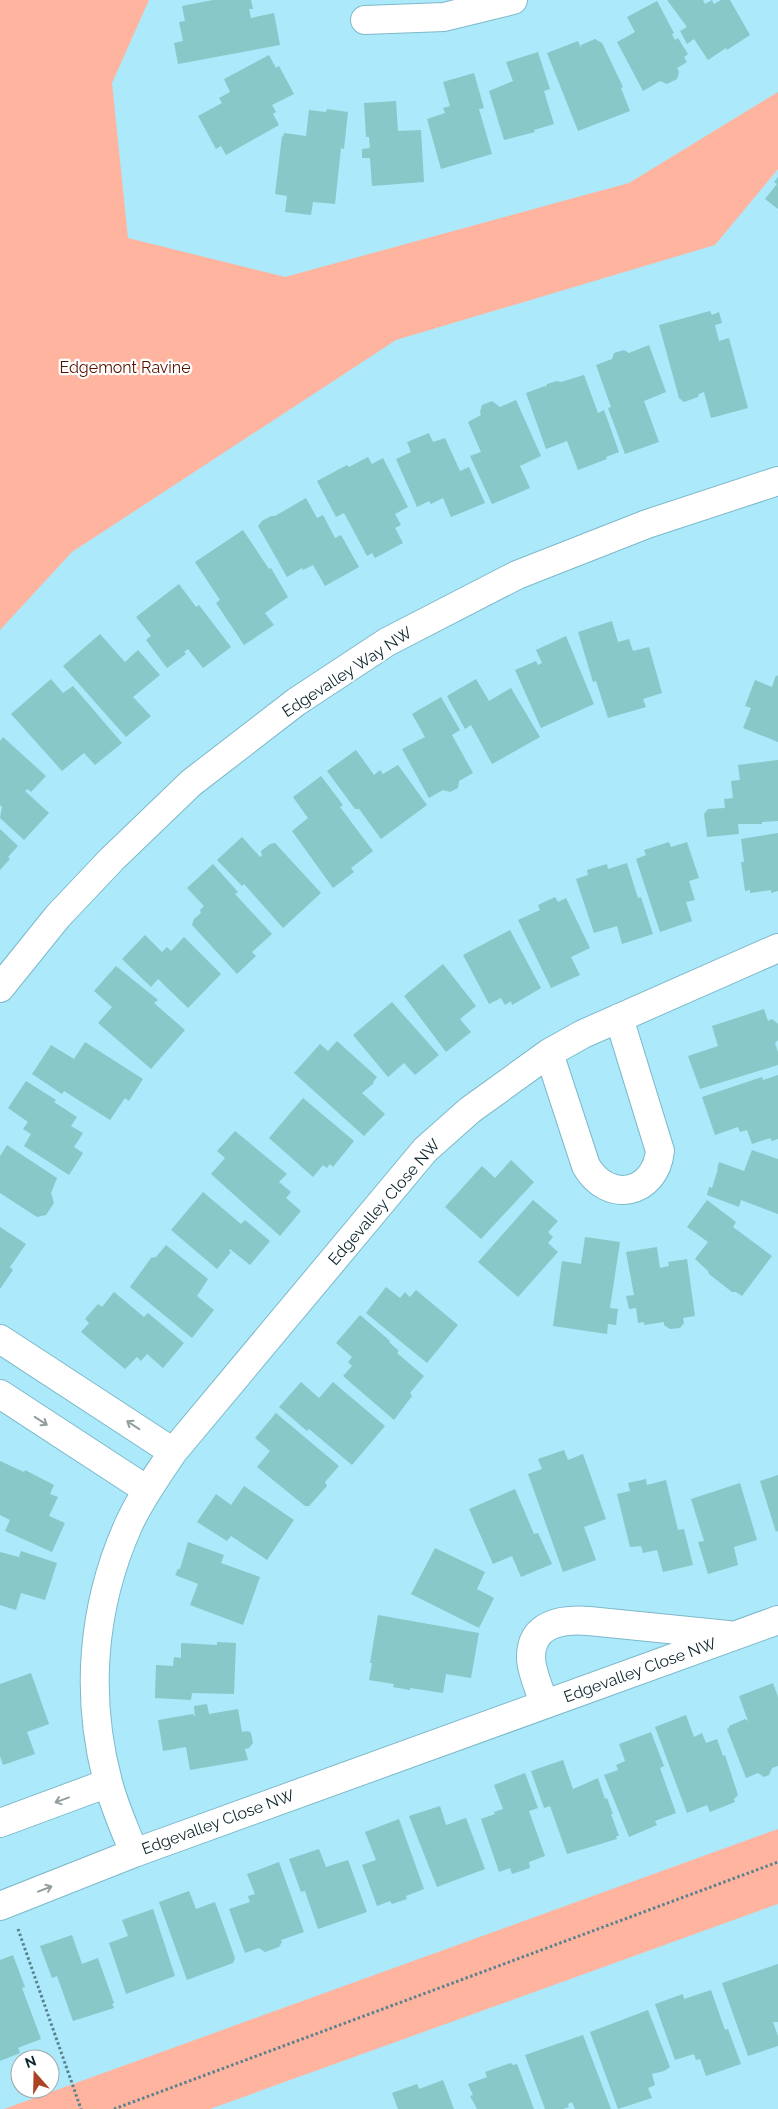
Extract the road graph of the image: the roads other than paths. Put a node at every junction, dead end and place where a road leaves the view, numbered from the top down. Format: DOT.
graph roads {
  1 [pos="513,0"];
  2 [pos="365,20"];
  3 [pos="778,481"];
  4 [pos="778,948"];
  5 [pos="0,988"];
  6 [pos="619,1018"];
  7 [pos="549,1053"];
  8 [pos="0,1339"];
  9 [pos="0,1394"];
  10 [pos="174,1452"];
  11 [pos="147,1490"];
  12 [pos="778,1620"];
  13 [pos="735,1636"];
  14 [pos="544,1704"];
  15 [pos="108,1784"];
  16 [pos="0,1823"];
  17 [pos="134,1853"];
  18 [pos="4,1904"];
  1 -- 2 [label="street"];
  3 -- 5 [label="street, Edgevalley Way NW"];
  4 -- 6 [label="street, Edgevalley Close NW"];
  6 -- 7 [label="street, Edgevalley Close NW"];
  6 -- 7 [label="street"];
  7 -- 10 [label="street, Edgevalley Close NW"];
  10 -- 8 [label="street, one-way"];
  9 -- 11 [label="street, one-way"];
  10 -- 11 [label="street, Edgevalley Close NW"];
  11 -- 15 [label="street, Edgevalley Close NW"];
  12 -- 13 [label="street, Edgevalley Close NW"];
  13 -- 14 [label="street, Edgevalley Close NW"];
  13 -- 14 [label="street, Edgevalley Close NW"];
  14 -- 17 [label="street, Edgevalley Close NW"];
  15 -- 16 [label="street, one-way"];
  15 -- 17 [label="street, Edgevalley Close NW"];
  18 -- 17 [label="street, one-way"];
}
